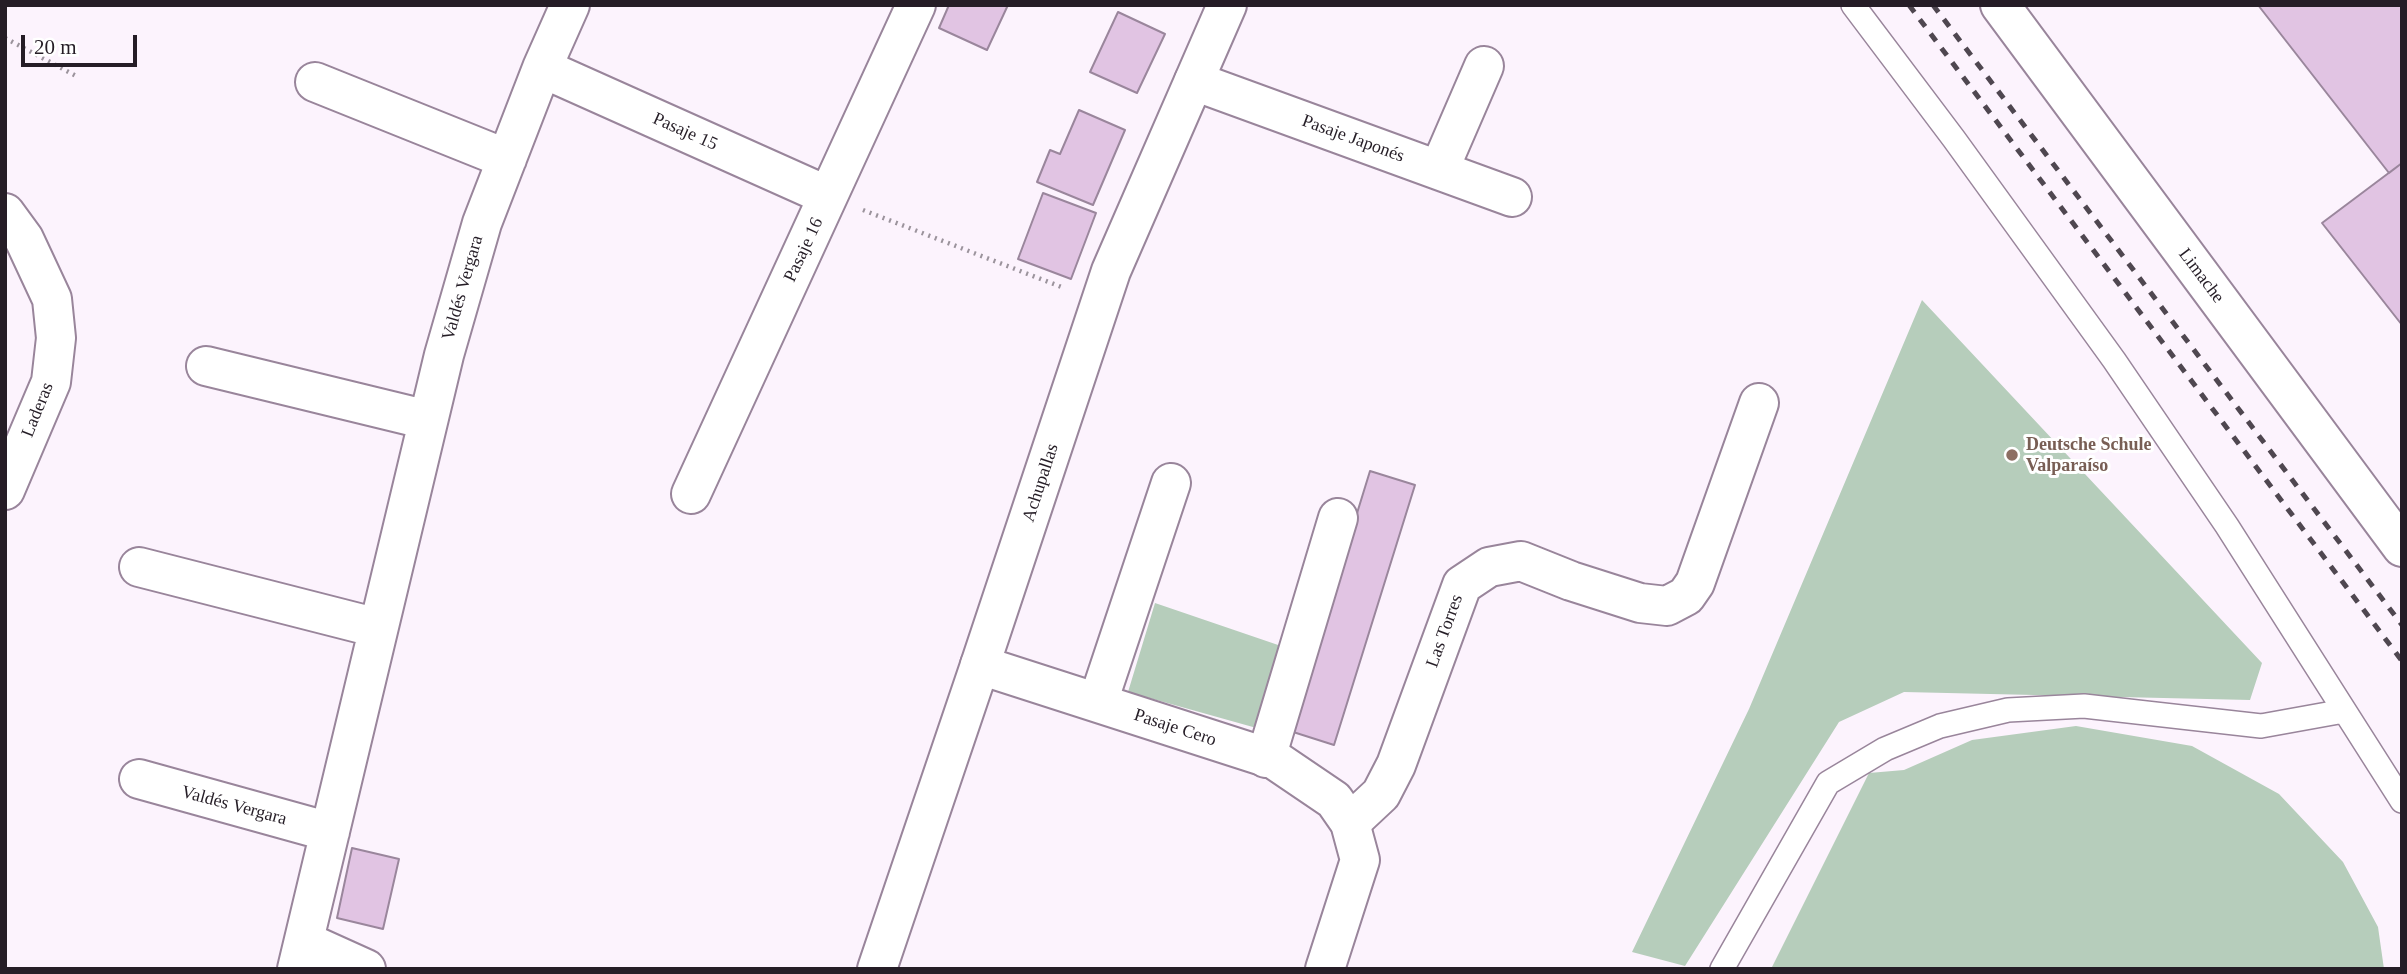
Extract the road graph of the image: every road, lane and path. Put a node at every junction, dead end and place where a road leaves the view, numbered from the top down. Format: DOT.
graph roads {
  1 [pos="570,5"];
  2 [pos="916,5"];
  3 [pos="1227,5"];
  4 [pos="1853,5"];
  5 [pos="2000,5"];
  6 [pos="5,38"];
  7 [pos="1484,66"];
  8 [pos="542,68"];
  9 [pos="78,77"];
  10 [pos="1194,81"];
  11 [pos="315,82"];
  12 [pos="507,159"];
  13 [pos="1439,170"];
  14 [pos="828,196"];
  15 [pos="1513,197"];
  16 [pos="5,213"];
  17 [pos="1101,302"];
  18 [pos="206,366"];
  19 [pos="1759,403"];
  20 [pos="428,420"];
  21 [pos="1171,483"];
  22 [pos="5,490"];
  23 [pos="691,494"];
  24 [pos="1338,518"];
  25 [pos="2402,547"];
  26 [pos="139,567"];
  27 [pos="378,628"];
  28 [pos="981,665"];
  29 [pos="1098,702"];
  30 [pos="2344,711"];
  31 [pos="1266,758"];
  32 [pos="139,779"];
  33 [pos="2402,802"];
  34 [pos="1350,823"];
  35 [pos="330,832"];
  36 [pos="301,955"];
  37 [pos="366,969"];
  38 [pos="877,969"];
  39 [pos="1325,969"];
  40 [pos="1722,969"];
  1 -- 8 [label="street, Valdés Vergara"];
  2 -- 14 [label="street, Pasaje 16"];
  3 -- 10 [label="street, Achupallas"];
  4 -- 30 [label="lane"];
  5 -- 25 [label="street, Limache"];
  6 -- 9 [label="path"];
  7 -- 13 [label="street"];
  8 -- 12 [label="street, Valdés Vergara"];
  8 -- 14 [label="street, Pasaje 15"];
  10 -- 13 [label="street, Pasaje Japonés"];
  10 -- 17 [label="street, Achupallas"];
  11 -- 12 [label="street"];
  12 -- 20 [label="street, Valdés Vergara"];
  13 -- 15 [label="street, Pasaje Japonés"];
  14 -- 17 [label="path"];
  14 -- 23 [label="street, Pasaje 16"];
  16 -- 22 [label="street, Laderas"];
  17 -- 28 [label="street, Achupallas"];
  18 -- 20 [label="street"];
  19 -- 34 [label="street, Las Torres"];
  20 -- 27 [label="street, Valdés Vergara"];
  21 -- 29 [label="street"];
  24 -- 31 [label="street"];
  26 -- 27 [label="street"];
  27 -- 35 [label="street, Valdés Vergara"];
  28 -- 29 [label="street, Pasaje Cero"];
  28 -- 38 [label="street, Achupallas"];
  29 -- 31 [label="street, Pasaje Cero"];
  30 -- 33 [label="lane"];
  30 -- 40 [label="lane"];
  31 -- 34 [label="street, Pasaje Cero"];
  32 -- 35 [label="street, Valdés Vergara"];
  34 -- 39 [label="street"];
  35 -- 36 [label="street, Valdés Vergara"];
  36 -- 37 [label="street, Valdés Vergara"];
}
